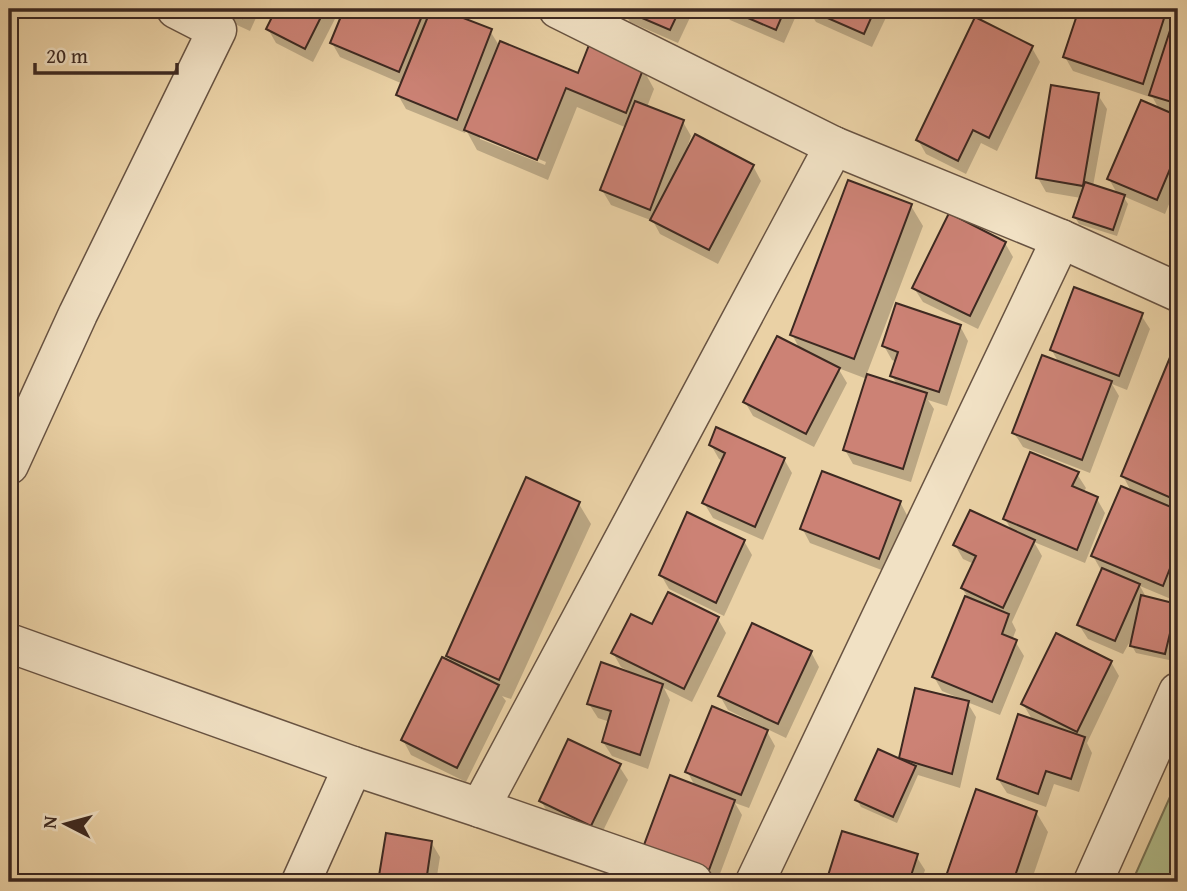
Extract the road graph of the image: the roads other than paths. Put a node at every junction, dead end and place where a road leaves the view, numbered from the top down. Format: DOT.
graph roads {
  1 [pos="176,9"];
  2 [pos="574,12"];
  3 [pos="834,146"];
  4 [pos="1061,239"];
  5 [pos="1178,292"];
  6 [pos="9,465"];
  7 [pos="9,643"];
  8 [pos="1178,692"];
  9 [pos="353,766"];
  10 [pos="480,808"];
  11 [pos="301,882"];
  12 [pos="692,882"];
  13 [pos="755,882"];
  14 [pos="1093,882"];
  1 -- 6 [label="street"];
  2 -- 3 [label="street"];
  3 -- 4 [label="street"];
  3 -- 10 [label="street"];
  4 -- 5 [label="street"];
  4 -- 13 [label="street"];
  7 -- 9 [label="street"];
  8 -- 14 [label="street"];
  9 -- 10 [label="street"];
  9 -- 11 [label="street"];
  10 -- 12 [label="street"];
}
